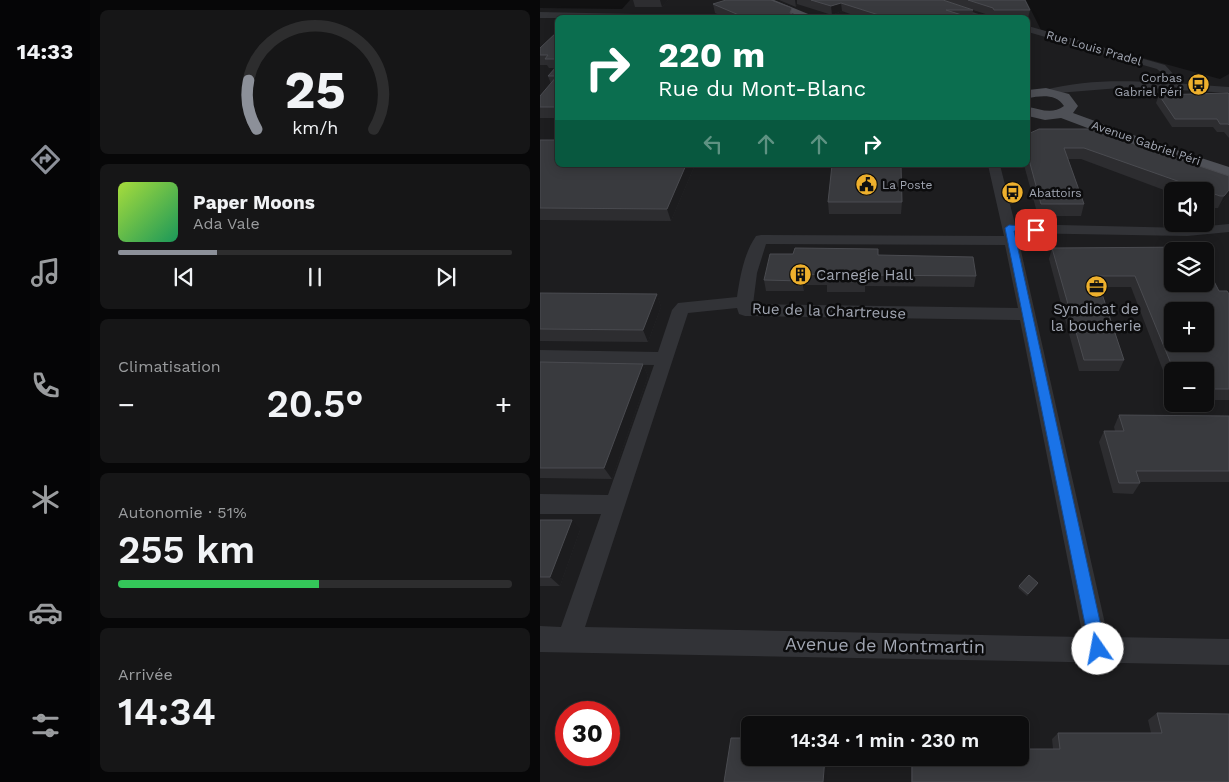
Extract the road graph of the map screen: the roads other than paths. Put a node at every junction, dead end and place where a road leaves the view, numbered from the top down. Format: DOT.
graph roads {
  1 [pos="764,0"];
  2 [pos="926,0"];
  3 [pos="540,15"];
  4 [pos="555,15"];
  5 [pos="805,15"];
  6 [pos="977,15"];
  7 [pos="1030,30"];
  8 [pos="1161,67"];
  9 [pos="1178,72"];
  10 [pos="1194,77"];
  11 [pos="1166,85"];
  12 [pos="1094,87"];
  13 [pos="1224,87"];
  14 [pos="1030,92"];
  15 [pos="1049,92"];
  16 [pos="1068,108"];
  17 [pos="1030,114"];
  18 [pos="1229,166"];
  19 [pos="994,167"];
  20 [pos="1229,172"];
  21 [pos="1229,228"];
  22 [pos="1010,234"];
  23 [pos="745,302"];
  24 [pos="1026,314"];
  25 [pos="540,358"];
  26 [pos="665,359"];
  27 [pos="540,504"];
  28 [pos="615,504"];
  29 [pos="540,638"];
  30 [pos="569,639"];
  31 [pos="1098,649"];
  32 [pos="1229,652"];
  1 -- 5 [label="main road"];
  2 -- 6 [label="street"];
  3 -- 4 [label="street"];
  7 -- 8 [label="street, Rue Louis Pradel"];
  8 -- 9 [label="street, Rue Louis Pradel"];
  8 -- 11 [label="street, Rue Louis Pradel"];
  10 -- 13 [label="street"];
  11 -- 12 [label="street"];
  11 -- 13 [label="street"];
  12 -- 15 [label="street"];
  12 -- 16 [label="street"];
  14 -- 15 [label="main road"];
  15 -- 16 [label="main road"];
  16 -- 17 [label="main road"];
  16 -- 18 [label="main road, Avenue Gabriel Péri"];
  16 -- 20 [label="main road, Avenue Gabriel Péri"];
  19 -- 22 [label="street"];
  21 -- 22 [label="street"];
  22 -- 23 [label="street, Rue de la Chartreuse"];
  22 -- 24 [label="street"];
  23 -- 24 [label="street, Rue de la Chartreuse"];
  23 -- 26 [label="street"];
  24 -- 31 [label="street"];
  25 -- 26 [label="street"];
  26 -- 28 [label="street"];
  27 -- 28 [label="street"];
  28 -- 30 [label="street"];
  29 -- 30 [label="street, Avenue de Montmartin"];
  30 -- 31 [label="street, Avenue de Montmartin"];
  31 -- 32 [label="street, Avenue de Montmartin"];
}
